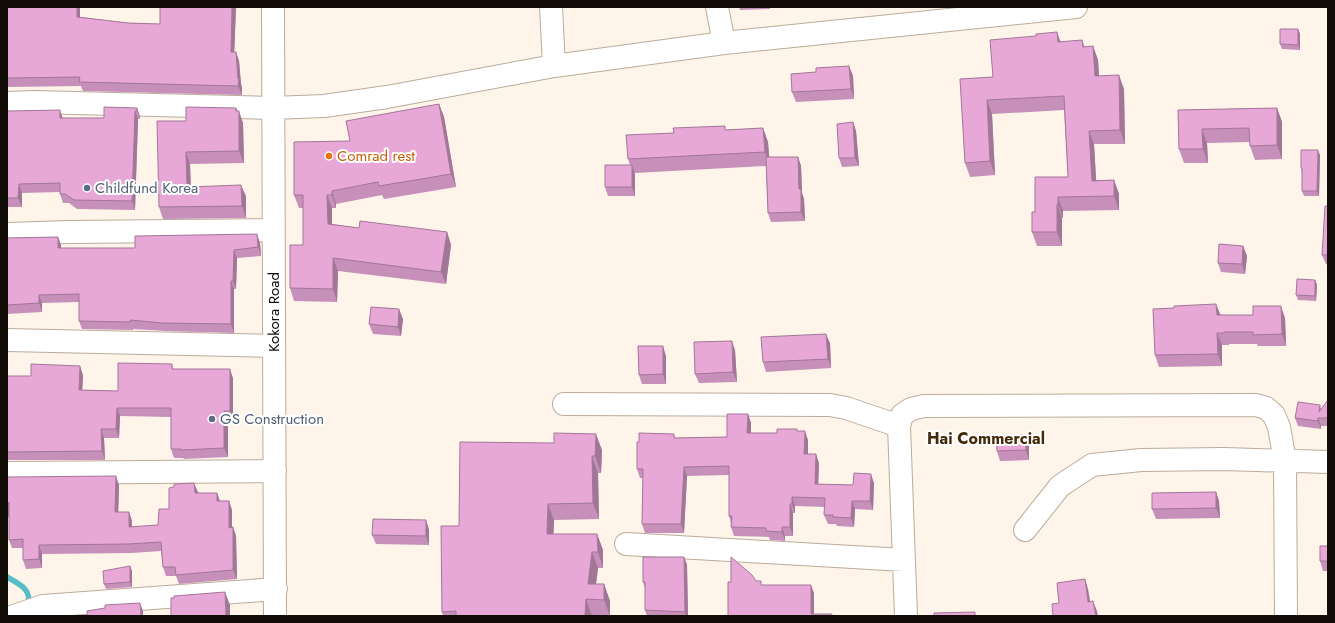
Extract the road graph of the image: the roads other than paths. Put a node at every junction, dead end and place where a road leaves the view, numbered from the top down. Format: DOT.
graph roads {
  1 [pos="273,7"];
  2 [pos="551,7"];
  3 [pos="717,7"];
  4 [pos="1076,7"];
  5 [pos="724,43"];
  6 [pos="554,66"];
  7 [pos="7,103"];
  8 [pos="272,108"];
  9 [pos="273,230"];
  10 [pos="7,234"];
  11 [pos="7,340"];
  12 [pos="274,346"];
  13 [pos="564,404"];
  14 [pos="898,426"];
  15 [pos="1284,461"];
  16 [pos="1328,462"];
  17 [pos="275,470"];
  18 [pos="7,473"];
  19 [pos="1026,530"];
  20 [pos="626,544"];
  21 [pos="904,560"];
  22 [pos="276,589"];
  23 [pos="14,616"];
  24 [pos="275,616"];
  25 [pos="906,616"];
  26 [pos="1286,616"];
  1 -- 8 [label="street, Kokora Road"];
  2 -- 6 [label="street"];
  3 -- 5 [label="street"];
  4 -- 5 [label="street"];
  5 -- 6 [label="street"];
  6 -- 8 [label="street"];
  7 -- 8 [label="street"];
  8 -- 9 [label="street, Kokora Road"];
  9 -- 10 [label="street"];
  9 -- 12 [label="street, Kokora Road"];
  11 -- 12 [label="street"];
  12 -- 17 [label="street, Kokora Road"];
  13 -- 14 [label="street"];
  14 -- 15 [label="street"];
  14 -- 21 [label="street"];
  15 -- 16 [label="street"];
  15 -- 19 [label="street"];
  15 -- 26 [label="street"];
  17 -- 18 [label="street"];
  17 -- 22 [label="street, Kokora Road"];
  20 -- 21 [label="street"];
  21 -- 25 [label="street"];
  22 -- 23 [label="street"];
  22 -- 24 [label="street, Kokora Road"];
}
